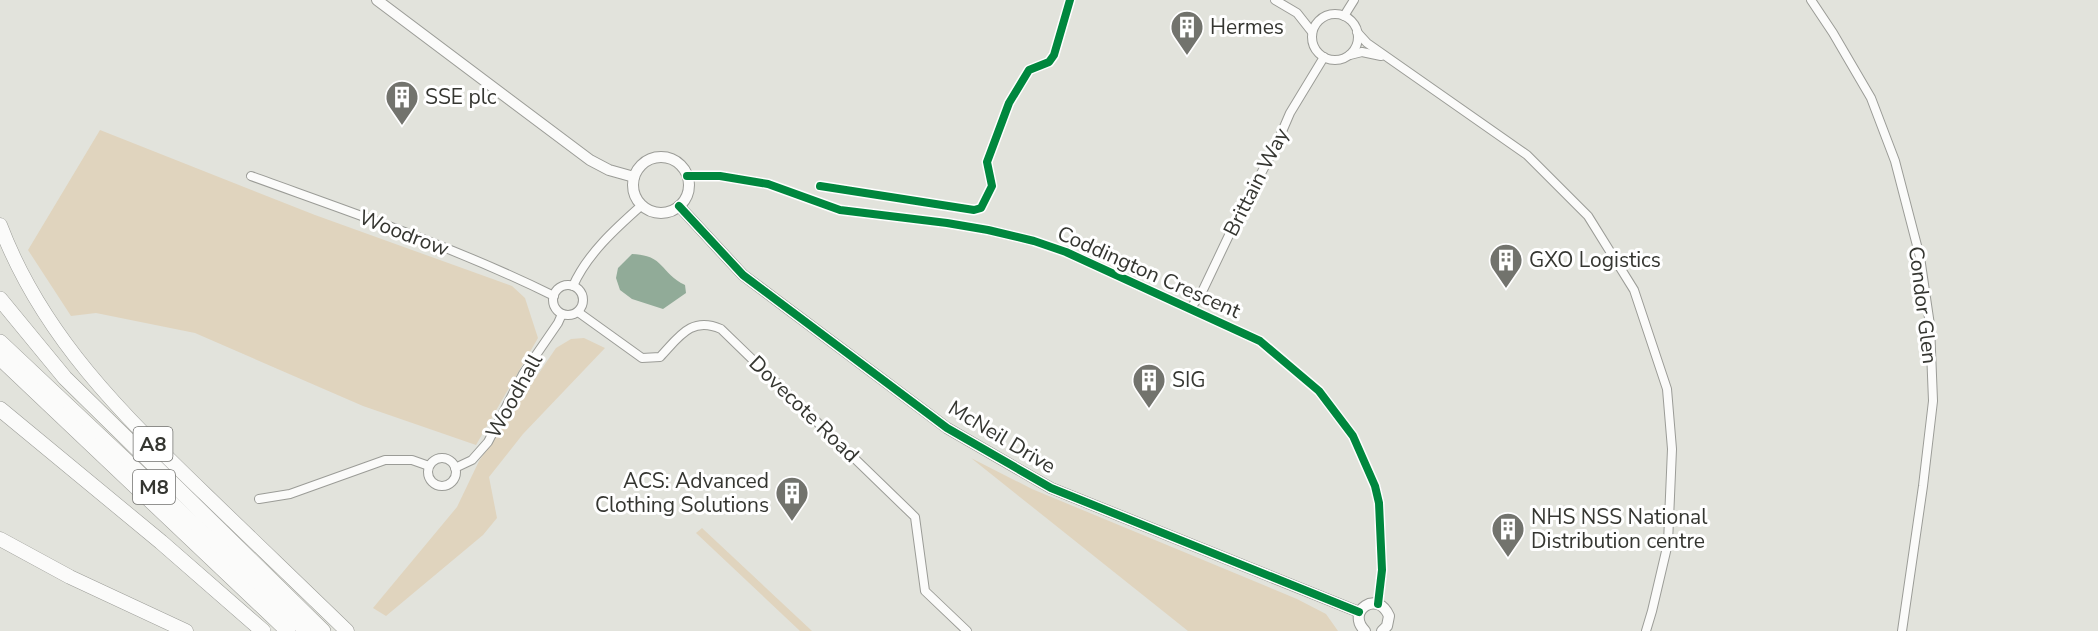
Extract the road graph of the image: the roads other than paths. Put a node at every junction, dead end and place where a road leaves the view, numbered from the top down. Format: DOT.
graph roads {
  1 [pos="377,0"];
  2 [pos="1275,0"];
  3 [pos="1354,0"];
  4 [pos="1811,0"];
  5 [pos="1297,13"];
  6 [pos="1344,16"];
  7 [pos="1319,20"];
  8 [pos="1312,32"];
  9 [pos="1357,32"];
  10 [pos="1346,56"];
  11 [pos="1324,57"];
  12 [pos="1387,57"];
  13 [pos="251,176"];
  14 [pos="687,176"];
  15 [pos="634,177"];
  16 [pos="642,205"];
  17 [pos="679,207"];
  18 [pos="0,225"];
  19 [pos="573,286"];
  20 [pos="554,297"];
  21 [pos="0,298"];
  22 [pos="1190,309"];
  23 [pos="578,312"];
  24 [pos="562,314"];
  25 [pos="0,342"];
  26 [pos="0,358"];
  27 [pos="79,392"];
  28 [pos="0,409"];
  29 [pos="429,466"];
  30 [pos="455,468"];
  31 [pos="259,499"];
  32 [pos="0,539"];
  33 [pos="238,567"];
  34 [pos="1378,604"];
  35 [pos="1359,612"];
  36 [pos="1387,630"];
  37 [pos="186,631"];
  38 [pos="263,631"];
  39 [pos="288,631"];
  40 [pos="307,631"];
  41 [pos="323,631"];
  42 [pos="347,631"];
  43 [pos="967,631"];
  44 [pos="1365,631"];
  45 [pos="1646,631"];
  46 [pos="1902,631"];
  1 -- 15 [label="street"];
  2 -- 5 [label="street"];
  3 -- 6 [label="street"];
  4 -- 46 [label="street, Condor Glen"];
  5 -- 7 [label="street"];
  5 -- 8 [label="street"];
  6 -- 7 [label="street"];
  6 -- 9 [label="street"];
  7 -- 8 [label="street"];
  8 -- 11 [label="street"];
  9 -- 10 [label="street"];
  9 -- 12 [label="street"];
  10 -- 11 [label="street"];
  10 -- 12 [label="street"];
  11 -- 22 [label="street, Brittain Way"];
  12 -- 45 [label="street"];
  13 -- 20 [label="street, Woodrow"];
  14 -- 15 [label="street"];
  14 -- 17 [label="street"];
  14 -- 22 [label="street, Coddington Crescent"];
  15 -- 16 [label="street"];
  16 -- 17 [label="street"];
  16 -- 19 [label="street"];
  17 -- 35 [label="street, McNeil Drive"];
  18 -- 42 [label="highway, A8"];
  19 -- 20 [label="street"];
  19 -- 23 [label="street"];
  20 -- 24 [label="street"];
  21 -- 27 [label="highway, M8"];
  22 -- 34 [label="street, Coddington Crescent"];
  23 -- 24 [label="street"];
  23 -- 43 [label="street, Dovecote Road"];
  24 -- 30 [label="street, Woodhall"];
  25 -- 33 [label="highway, M8"];
  26 -- 39 [label="highway, M8"];
  27 -- 33 [label="highway"];
  27 -- 41 [label="highway, M8"];
  28 -- 38 [label="highway, M8"];
  29 -- 30 [label="street"];
  29 -- 30 [label="street, Woodhall"];
  29 -- 31 [label="street"];
  32 -- 37 [label="highway"];
  33 -- 40 [label="highway, M8"];
  34 -- 35 [label="street"];
  34 -- 36 [label="street, Coddington Crescent"];
  35 -- 44 [label="street"];
}
